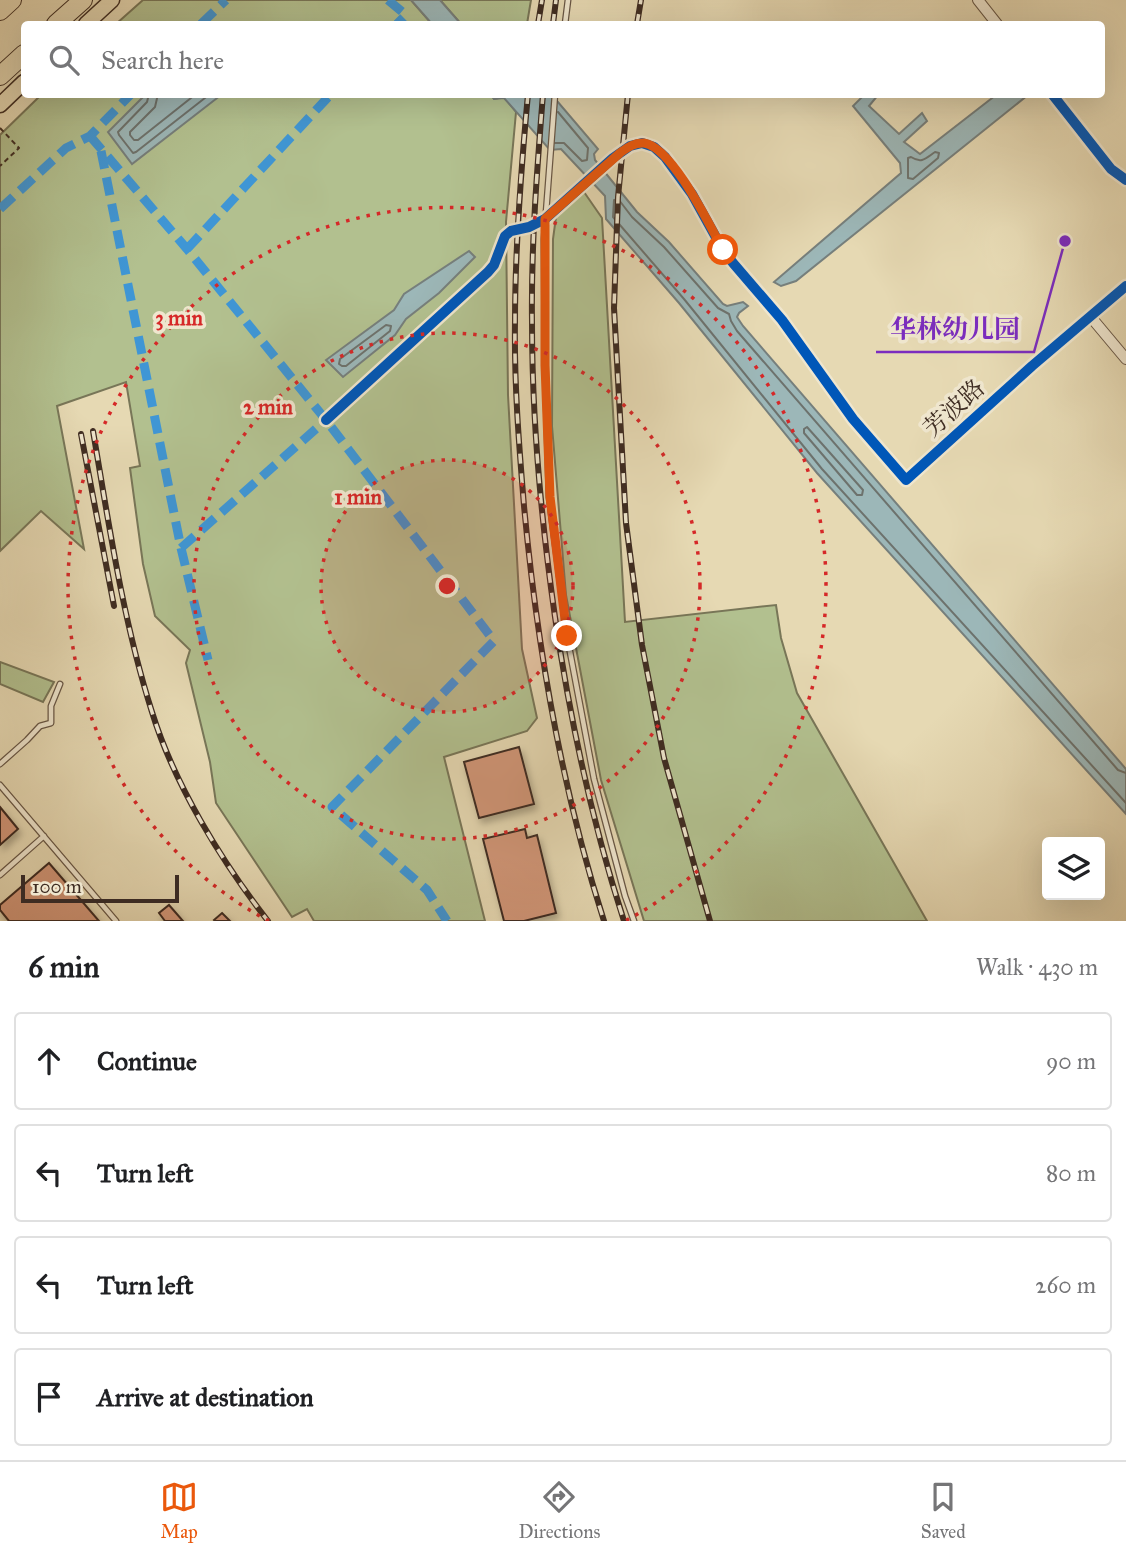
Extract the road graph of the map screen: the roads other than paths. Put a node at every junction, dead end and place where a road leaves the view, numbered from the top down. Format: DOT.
graph roads {
  1 [pos="12,0"];
  2 [pos="83,0"];
  3 [pos="112,0"];
  4 [pos="568,0"];
  5 [pos="978,0"];
  6 [pos="0,11"];
  7 [pos="59,21"];
  8 [pos="89,21"];
  9 [pos="565,21"];
  10 [pos="995,21"];
  11 [pos="21,57"];
  12 [pos="0,76"];
  13 [pos="21,85"];
  14 [pos="555,98"];
  15 [pos="1055,98"];
  16 [pos="0,105"];
  17 [pos="1126,180"];
  18 [pos="545,219"];
  19 [pos="1126,286"];
  20 [pos="1090,316"];
  21 [pos="1126,359"];
  22 [pos="326,420"];
  23 [pos="60,684"];
  24 [pos="0,764"];
  25 [pos="0,785"];
  26 [pos="44,836"];
  27 [pos="0,875"];
  28 [pos="116,921"];
  29 [pos="634,921"];
  1 -- 6 [label="highway"];
  2 -- 7 [label="highway"];
  3 -- 8 [label="main road"];
  4 -- 9 [label="lane"];
  5 -- 10 [label="street"];
  11 -- 12 [label="highway"];
  13 -- 16 [label="main road"];
  14 -- 18 [label="lane"];
  15 -- 17 [label="street"];
  18 -- 20 [label="street, 芳波路"];
  18 -- 22 [label="street"];
  18 -- 29 [label="lane"];
  19 -- 20 [label="street, 芳波路"];
  20 -- 21 [label="street"];
  23 -- 24 [label="lane"];
  25 -- 26 [label="lane"];
  26 -- 27 [label="lane"];
  26 -- 28 [label="lane"];
}
